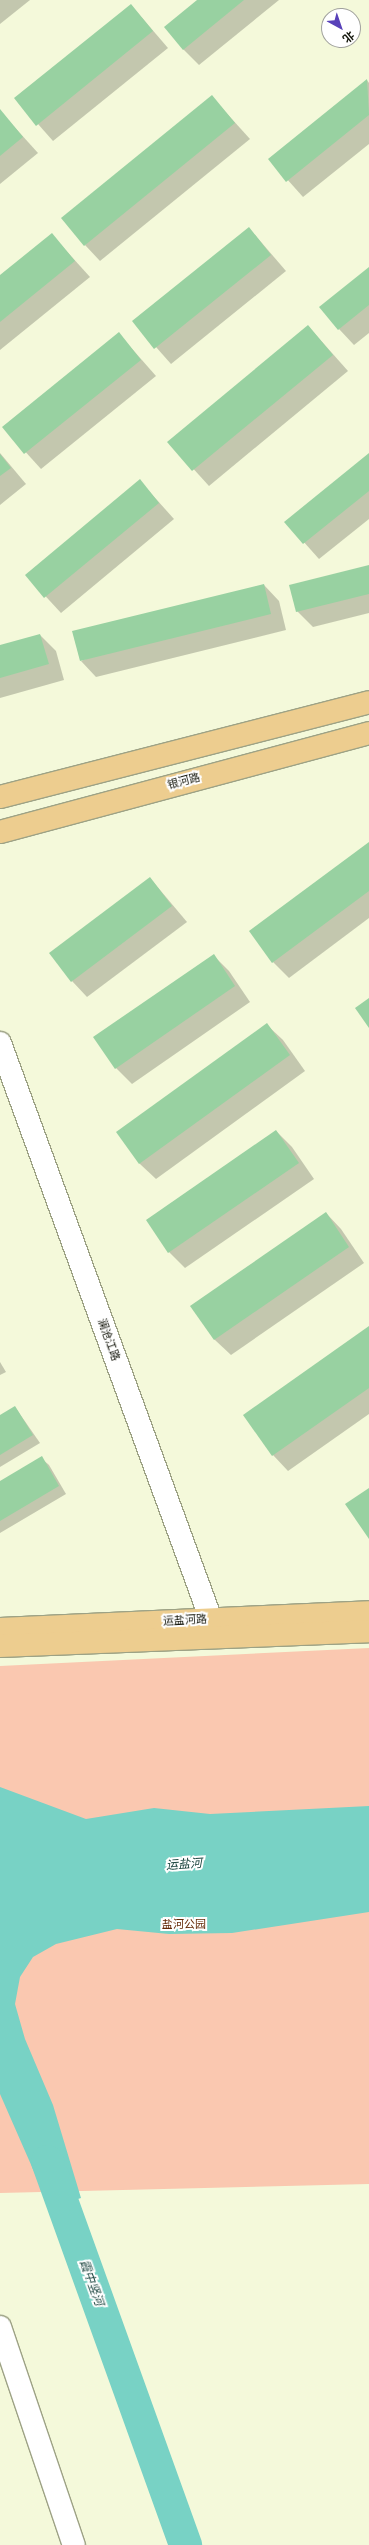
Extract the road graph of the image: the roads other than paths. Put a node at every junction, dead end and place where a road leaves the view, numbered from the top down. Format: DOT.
graph roads {
  1 [pos="369,702"];
  2 [pos="369,733"];
  3 [pos="0,797"];
  4 [pos="0,832"];
  5 [pos="0,1043"];
  6 [pos="369,1612"];
  7 [pos="214,1628"];
  8 [pos="0,1629"];
  9 [pos="369,1631"];
  10 [pos="0,1646"];
  11 [pos="0,2327"];
  12 [pos="74,2545"];
  1 -- 3 [label="main road"];
  2 -- 4 [label="main road, 银河路"];
  5 -- 7 [label="street, 澜沧江路"];
  6 -- 7 [label="main road, 运盐河路"];
  7 -- 8 [label="main road, 运盐河路"];
  7 -- 9 [label="main road, 运盐河路"];
  7 -- 10 [label="main road, 运盐河路"];
  11 -- 12 [label="street"];
}
